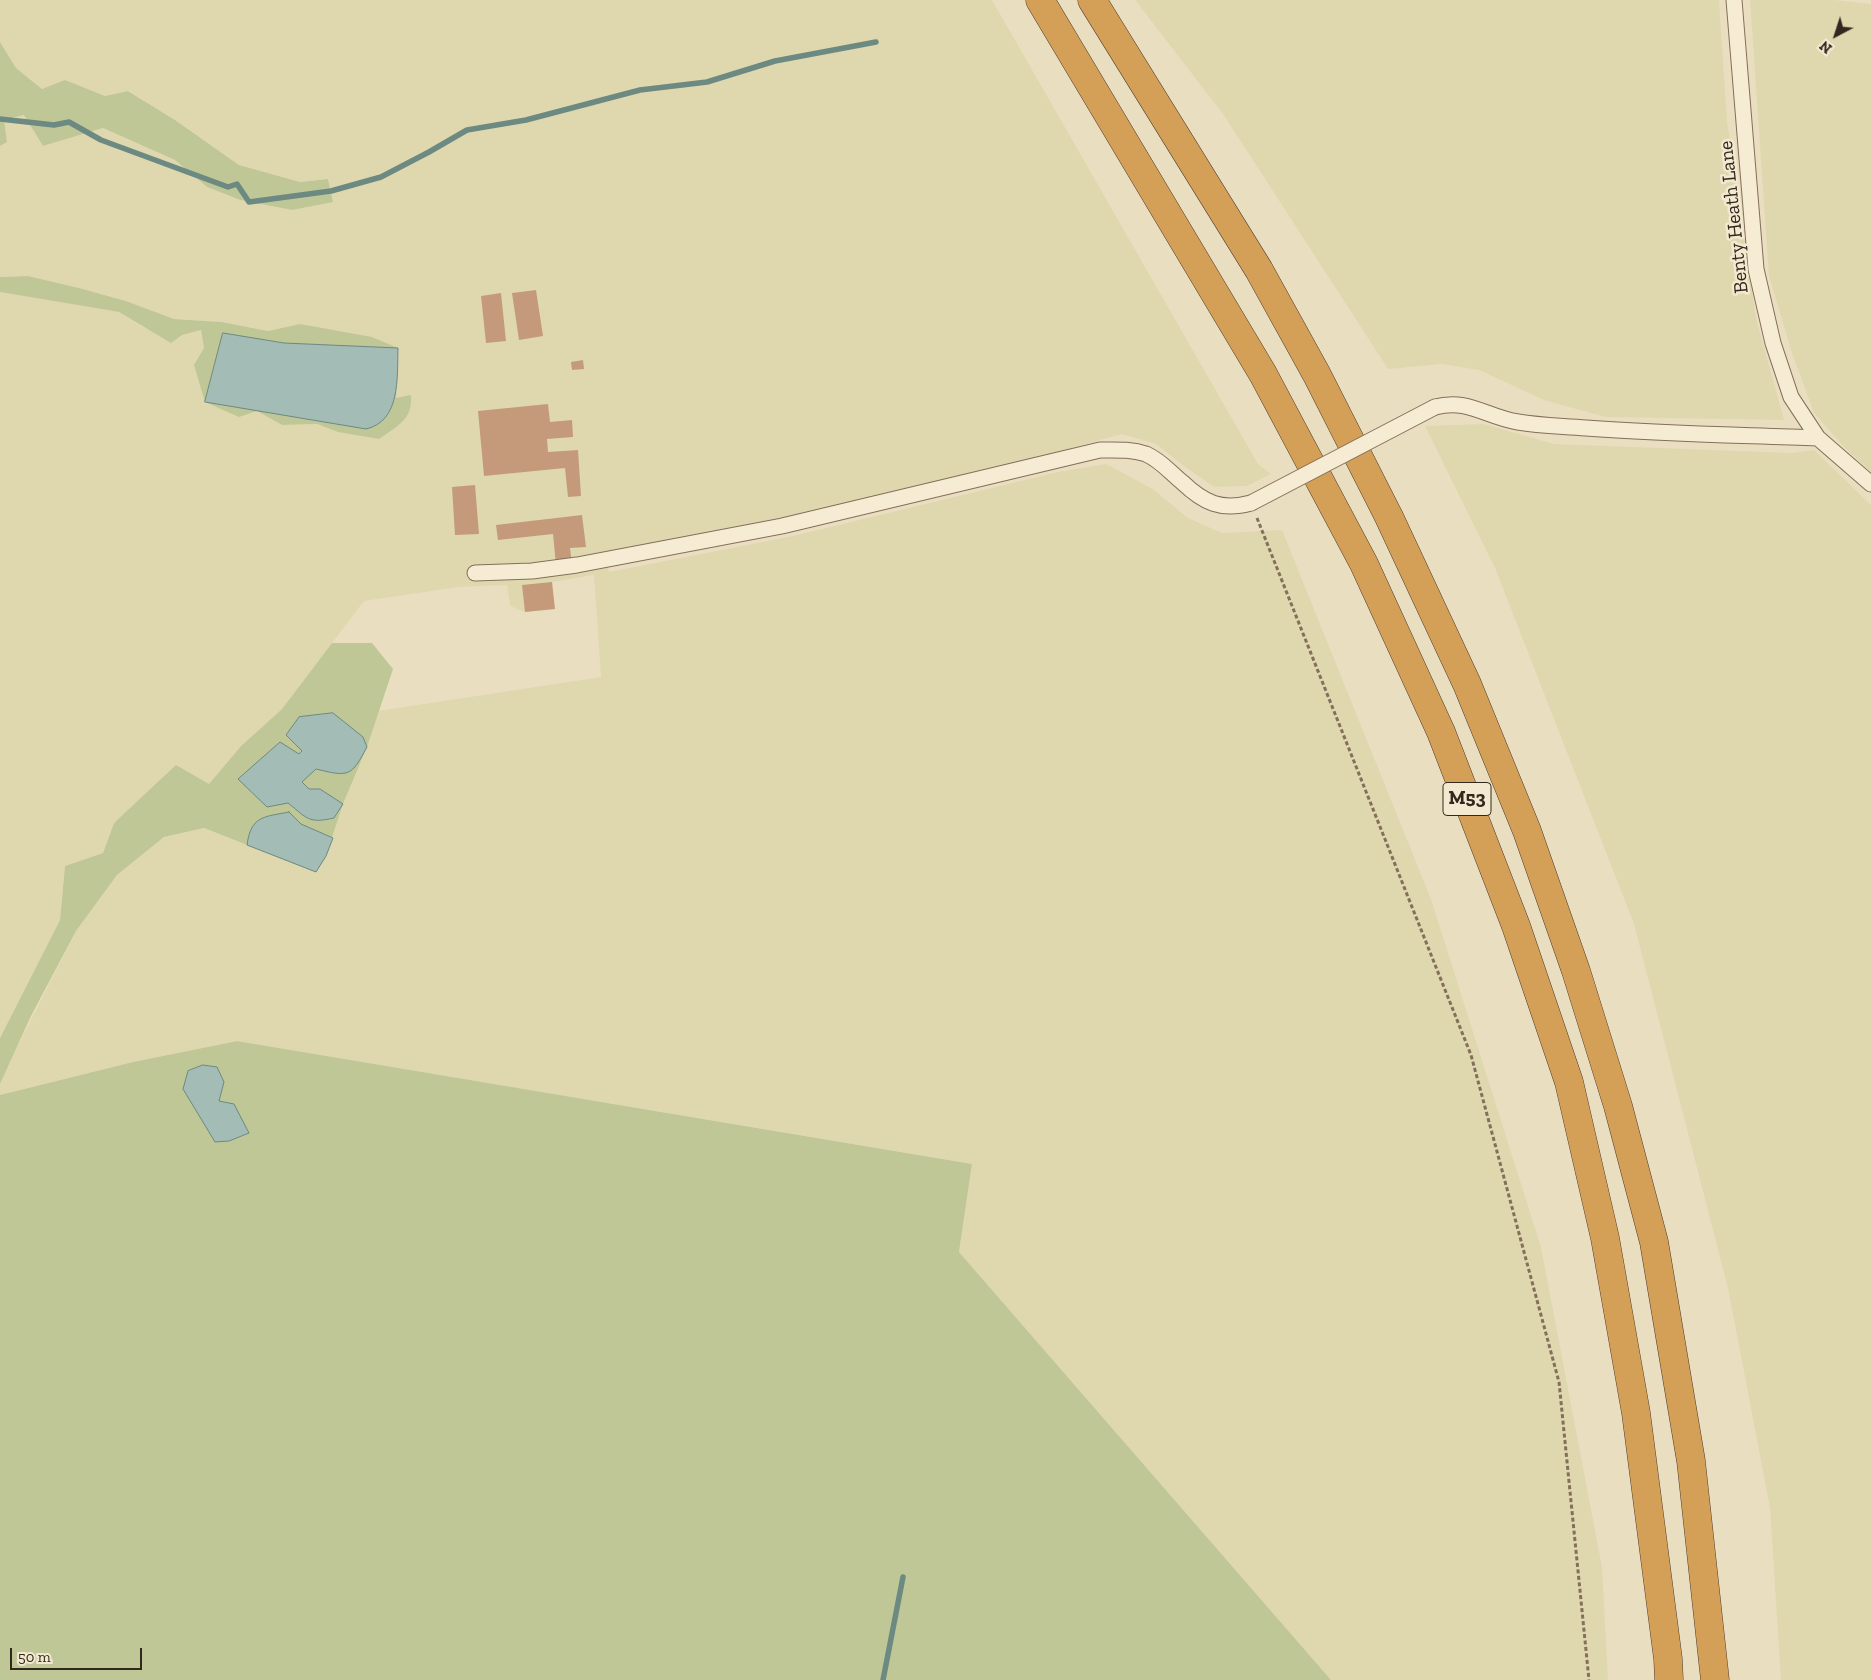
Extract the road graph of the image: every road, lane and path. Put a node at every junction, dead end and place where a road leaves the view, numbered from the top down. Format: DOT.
graph roads {
  1 [pos="1040,0"];
  2 [pos="1092,0"];
  3 [pos="1734,0"];
  4 [pos="1818,438"];
  5 [pos="1871,484"];
  6 [pos="1251,503"];
  7 [pos="474,573"];
  8 [pos="1589,1680"];
  9 [pos="1669,1680"];
  10 [pos="1715,1680"];
  1 -- 9 [label="highway, M53"];
  2 -- 10 [label="highway, M53"];
  3 -- 4 [label="street, Benty Heath Lane"];
  4 -- 5 [label="street, Benty Heath Lane"];
  4 -- 6 [label="street, bridge"];
  6 -- 7 [label="street"];
  6 -- 8 [label="path"];
}
